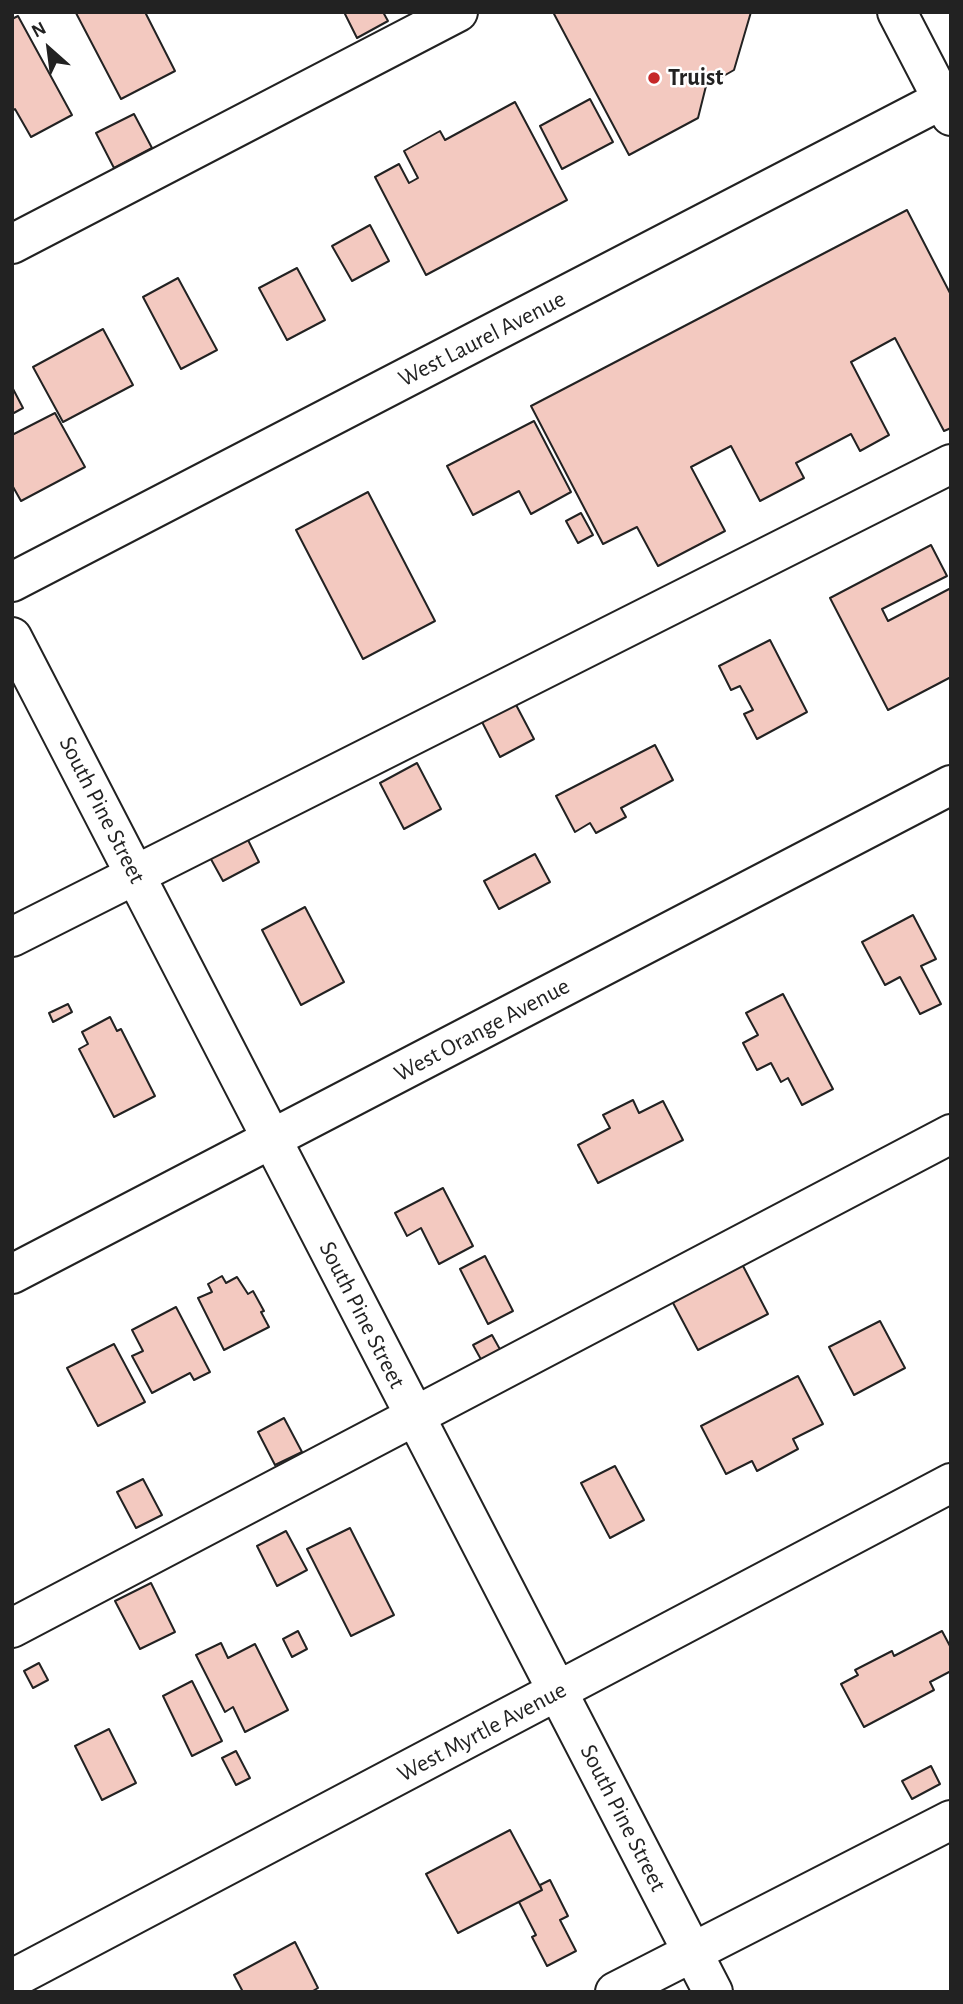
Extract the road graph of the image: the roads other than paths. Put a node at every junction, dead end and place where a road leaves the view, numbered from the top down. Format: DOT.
graph roads {
  1 [pos="458,12"];
  2 [pos="897,12"];
  3 [pos="948,104"];
  4 [pos="12,244"];
  5 [pos="951,464"];
  6 [pos="12,582"];
  7 [pos="12,637"];
  8 [pos="951,785"];
  9 [pos="136,874"];
  10 [pos="12,937"];
  11 [pos="951,1134"];
  12 [pos="271,1140"];
  13 [pos="12,1274"];
  14 [pos="414,1416"];
  15 [pos="951,1483"];
  16 [pos="12,1628"];
  17 [pos="558,1692"];
  18 [pos="951,1820"];
  19 [pos="692,1951"];
  20 [pos="12,1979"];
  21 [pos="615,1992"];
  22 [pos="713,1992"];
  1 -- 4 [label="street"];
  2 -- 3 [label="street"];
  3 -- 6 [label="street, West Laurel Avenue"];
  5 -- 9 [label="street"];
  7 -- 9 [label="street, South Pine Street"];
  8 -- 12 [label="street, West Orange Avenue"];
  9 -- 10 [label="street"];
  9 -- 12 [label="street, South Pine Street"];
  11 -- 14 [label="street"];
  12 -- 13 [label="street, West Orange Avenue"];
  12 -- 14 [label="street, South Pine Street"];
  14 -- 16 [label="street"];
  14 -- 17 [label="street, South Pine Street"];
  15 -- 17 [label="street, West Myrtle Avenue"];
  17 -- 19 [label="street, South Pine Street"];
  17 -- 20 [label="street, West Myrtle Avenue"];
  18 -- 19 [label="street"];
  19 -- 21 [label="street"];
  19 -- 22 [label="street, South Pine Street"];
}
